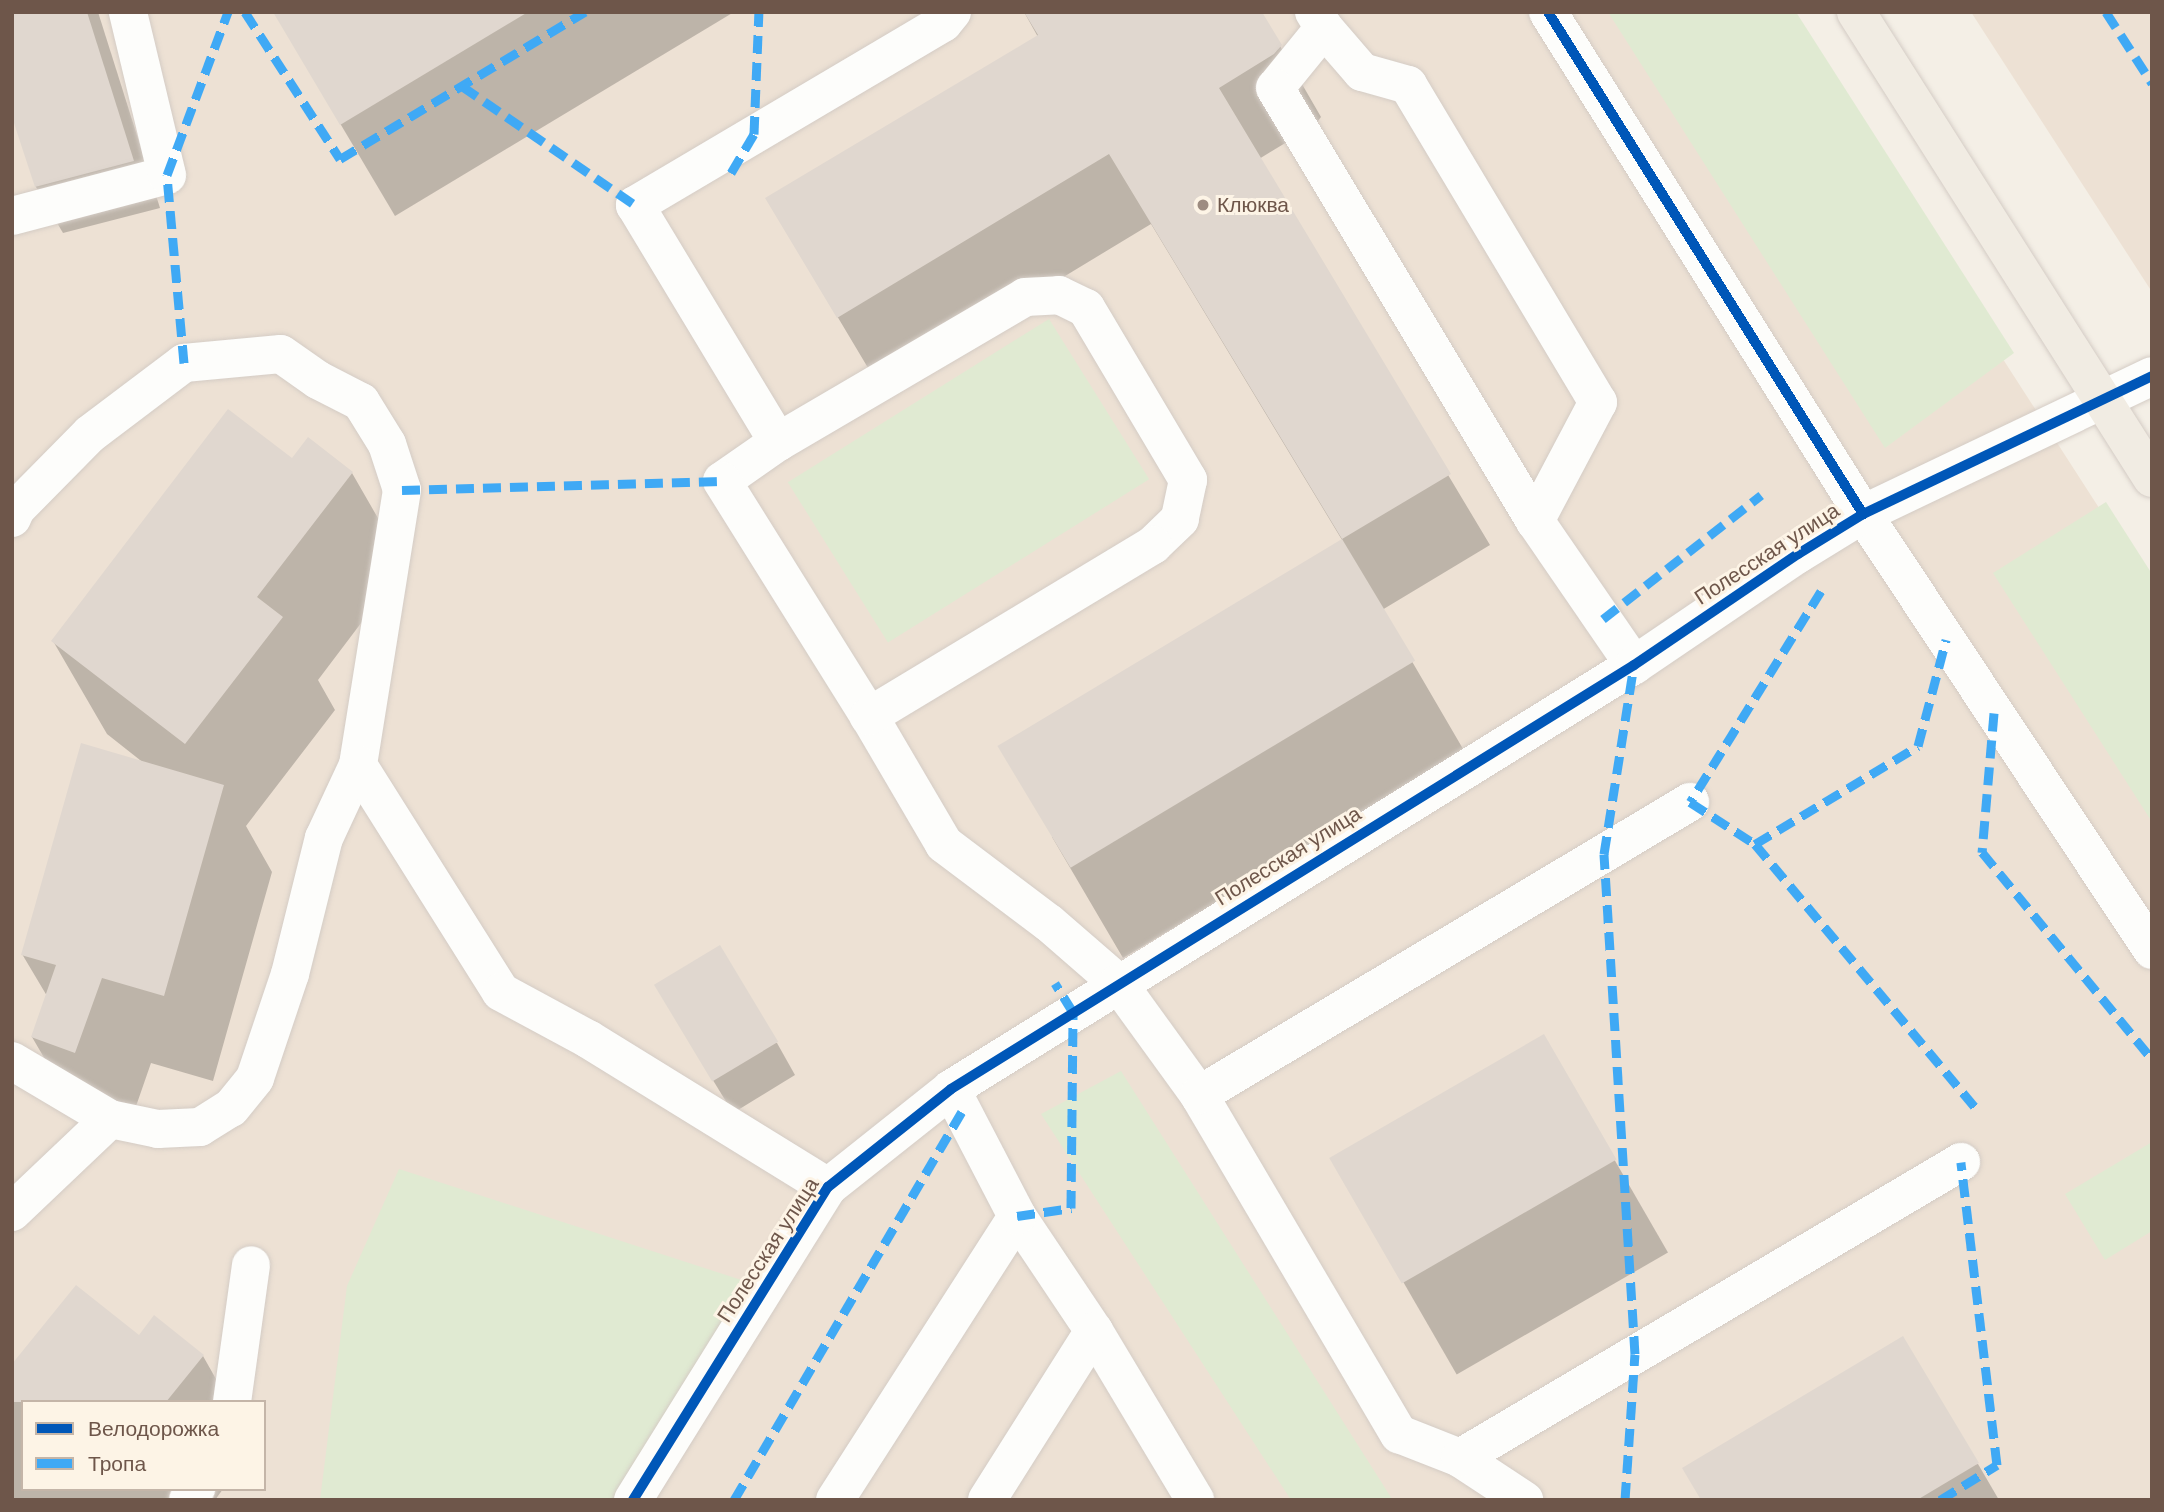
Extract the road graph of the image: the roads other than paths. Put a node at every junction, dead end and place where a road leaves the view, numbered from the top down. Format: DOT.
graph roads {
  1 [pos="128,12"];
  2 [pos="952,12"];
  3 [pos="1548,12"];
  4 [pos="1856,12"];
  5 [pos="1319,20"];
  6 [pos="12,216"];
  7 [pos="2152,376"];
  8 [pos="2102,399"];
  9 [pos="778,442"];
  10 [pos="2152,478"];
  11 [pos="1863,514"];
  12 [pos="12,518"];
  13 [pos="1535,521"];
  14 [pos="1634,666"];
  15 [pos="869,716"];
  16 [pos="358,765"];
  17 [pos="1690,802"];
  18 [pos="2152,950"];
  19 [pos="1118,983"];
  20 [pos="12,1061"];
  21 [pos="951,1089"];
  22 [pos="1199,1095"];
  23 [pos="110,1119"];
  24 [pos="1961,1162"];
  25 [pos="828,1187"];
  26 [pos="12,1212"];
  27 [pos="1017,1216"];
  28 [pos="251,1265"];
  29 [pos="1094,1331"];
  30 [pos="232,1400"];
  31 [pos="1460,1458"];
  32 [pos="633,1500"];
  33 [pos="835,1500"];
  34 [pos="987,1500"];
  35 [pos="1195,1500"];
  36 [pos="1524,1500"];
  1 -- 6 [label="street"];
  2 -- 9 [label="street"];
  3 -- 11 [label="street"];
  4 -- 8 [label="main road"];
  5 -- 13 [label="street"];
  5 -- 13 [label="street"];
  7 -- 8 [label="street, Полесская улица"];
  8 -- 10 [label="main road"];
  8 -- 11 [label="street, Полесская улица"];
  9 -- 15 [label="street"];
  9 -- 15 [label="street"];
  11 -- 14 [label="street, Полесская улица"];
  11 -- 18 [label="street"];
  12 -- 16 [label="street"];
  13 -- 14 [label="street"];
  14 -- 19 [label="street, Полесская улица"];
  15 -- 19 [label="street"];
  16 -- 23 [label="street"];
  16 -- 25 [label="street"];
  17 -- 22 [label="street"];
  19 -- 21 [label="street, Полесская улица"];
  19 -- 22 [label="street"];
  20 -- 23 [label="street"];
  21 -- 25 [label="street, Полесская улица"];
  21 -- 27 [label="street"];
  22 -- 31 [label="street"];
  23 -- 26 [label="street"];
  24 -- 31 [label="street"];
  25 -- 32 [label="street, Полесская улица"];
  27 -- 29 [label="street"];
  27 -- 33 [label="street"];
  28 -- 30 [label="street"];
  29 -- 34 [label="street"];
  29 -- 35 [label="street"];
  31 -- 36 [label="street"];
}
